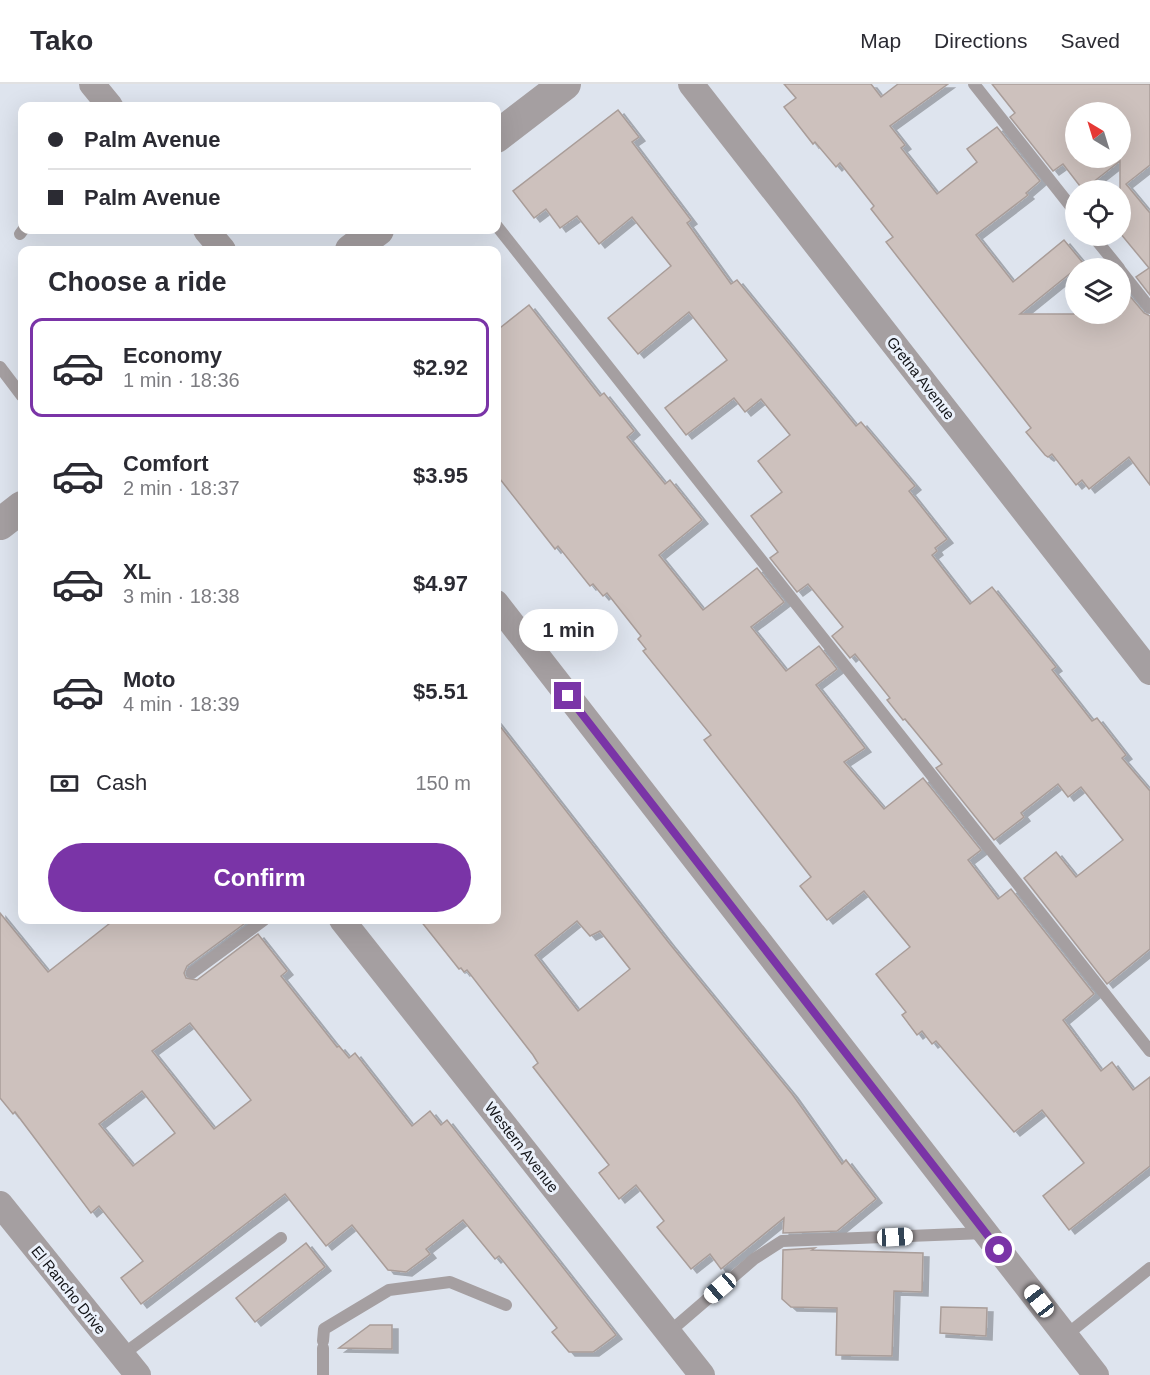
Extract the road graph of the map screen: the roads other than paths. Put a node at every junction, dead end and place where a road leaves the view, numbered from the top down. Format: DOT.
graph roads {
  1 [pos="92,84"];
  2 [pos="565,84"];
  3 [pos="691,84"];
  4 [pos="974,84"];
  5 [pos="107,102"];
  6 [pos="501,133"];
  7 [pos="1065,199"];
  8 [pos="501,231"];
  9 [pos="209,234"];
  10 [pos="373,234"];
  11 [pos="220,246"];
  12 [pos="356,246"];
  13 [pos="1101,246"];
  14 [pos="1111,258"];
  15 [pos="1131,283"];
  16 [pos="1150,308"];
  17 [pos="0,367"];
  18 [pos="18,391"];
  19 [pos="501,609"];
  20 [pos="1150,672"];
  21 [pos="259,924"];
  22 [pos="345,924"];
  23 [pos="192,974"];
  24 [pos="1150,1051"];
  25 [pos="0,1204"];
  26 [pos="986,1233"];
  27 [pos="281,1238"];
  28 [pos="1150,1268"];
  29 [pos="506,1305"];
  30 [pos="668,1333"];
  31 [pos="1065,1336"];
  32 [pos="122,1355"];
  33 [pos="138,1375"];
  34 [pos="323,1375"];
  35 [pos="702,1375"];
  36 [pos="1096,1375"];
  1 -- 5 [label="street"];
  2 -- 6 [label="street"];
  3 -- 20 [label="street, Gretna Avenue"];
  4 -- 7 [label="lane"];
  8 -- 24 [label="lane"];
  9 -- 11 [label="street"];
  10 -- 12 [label="street"];
  13 -- 14 [label="lane"];
  15 -- 16 [label="lane"];
  17 -- 18 [label="lane"];
  19 -- 26 [label="street"];
  21 -- 23 [label="lane"];
  22 -- 30 [label="street, Western Avenue"];
  25 -- 32 [label="street, El Rancho Drive"];
  26 -- 30 [label="lane"];
  26 -- 31 [label="street"];
  27 -- 32 [label="lane"];
  28 -- 31 [label="lane"];
  29 -- 34 [label="lane"];
  30 -- 35 [label="street, Western Avenue"];
  31 -- 36 [label="street"];
  32 -- 33 [label="street, El Rancho Drive"];
}
